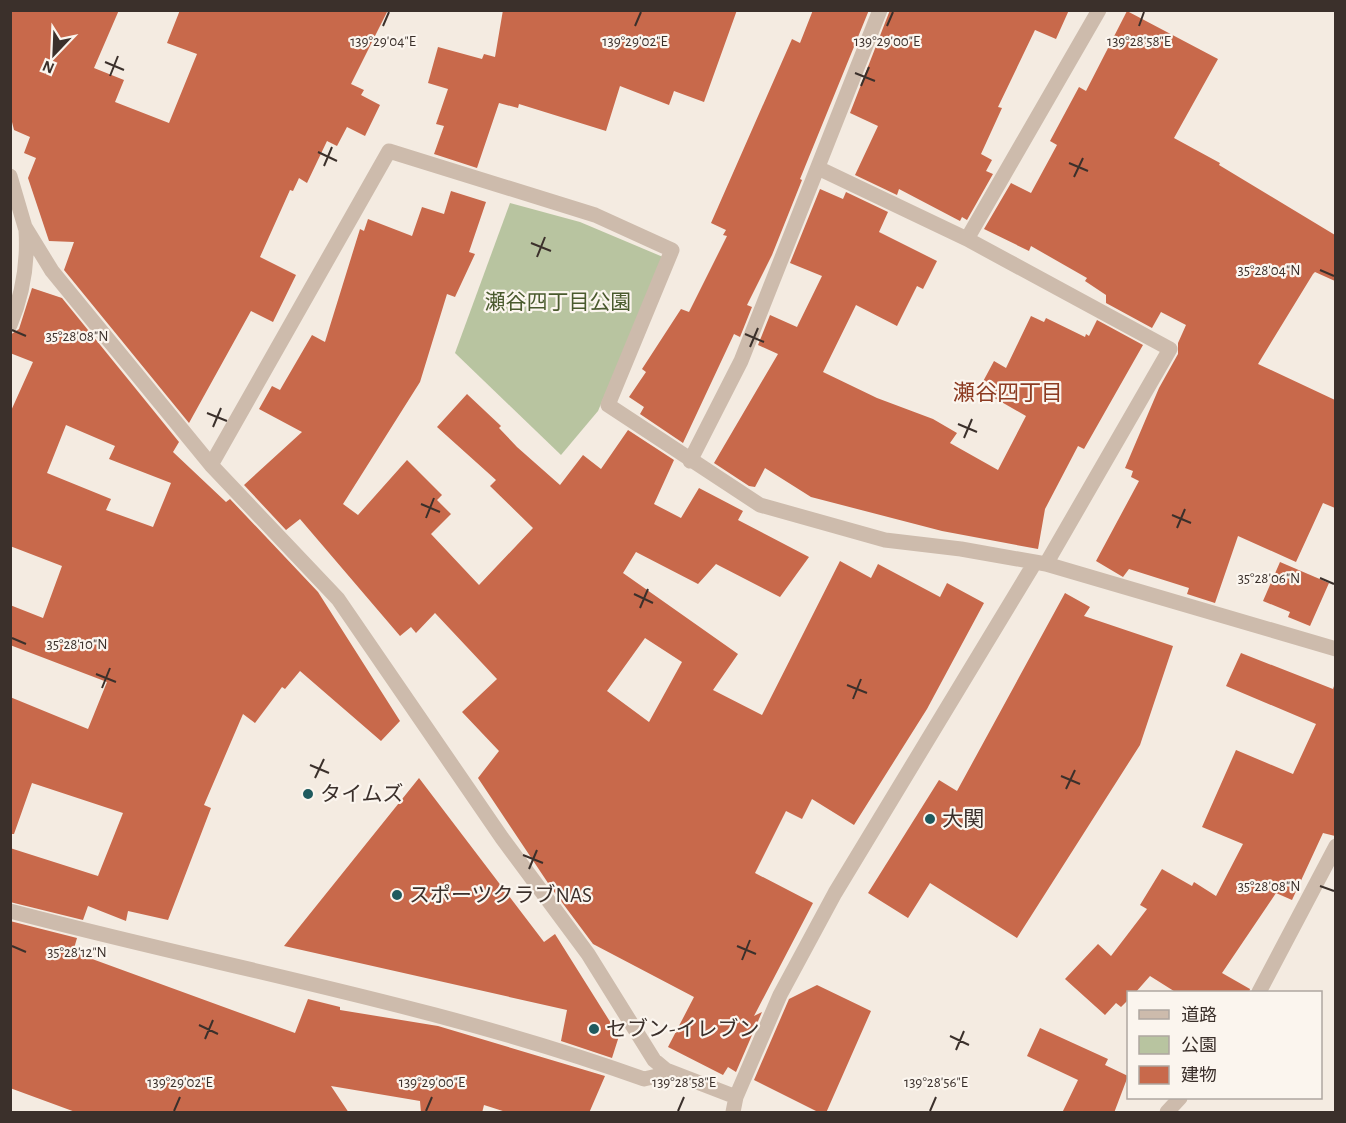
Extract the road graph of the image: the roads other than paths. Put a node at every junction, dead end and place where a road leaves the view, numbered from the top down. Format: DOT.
graph roads {
  1 [pos="880,10"];
  2 [pos="1099,10"];
  3 [pos="818,168"];
  4 [pos="10,176"];
  5 [pos="26,227"];
  6 [pos="967,239"];
  7 [pos="10,325"];
  8 [pos="690,461"];
  9 [pos="211,465"];
  10 [pos="1040,564"];
  11 [pos="1335,649"];
  12 [pos="1335,846"];
  13 [pos="10,911"];
  14 [pos="1260,991"];
  15 [pos="666,1070"];
  16 [pos="1179,1099"];
  17 [pos="735,1105"];
  18 [pos="1167,1113"];
  1 -- 3 [label="street"];
  2 -- 6 [label="street"];
  3 -- 6 [label="street"];
  3 -- 8 [label="street"];
  4 -- 5 [label="street"];
  5 -- 7 [label="street"];
  5 -- 9 [label="street"];
  6 -- 10 [label="street"];
  8 -- 9 [label="street"];
  8 -- 10 [label="street"];
  9 -- 15 [label="street"];
  10 -- 11 [label="street"];
  10 -- 17 [label="street"];
  12 -- 14 [label="street"];
  13 -- 15 [label="street"];
  15 -- 17 [label="street"];
  16 -- 18 [label="street"];
}
